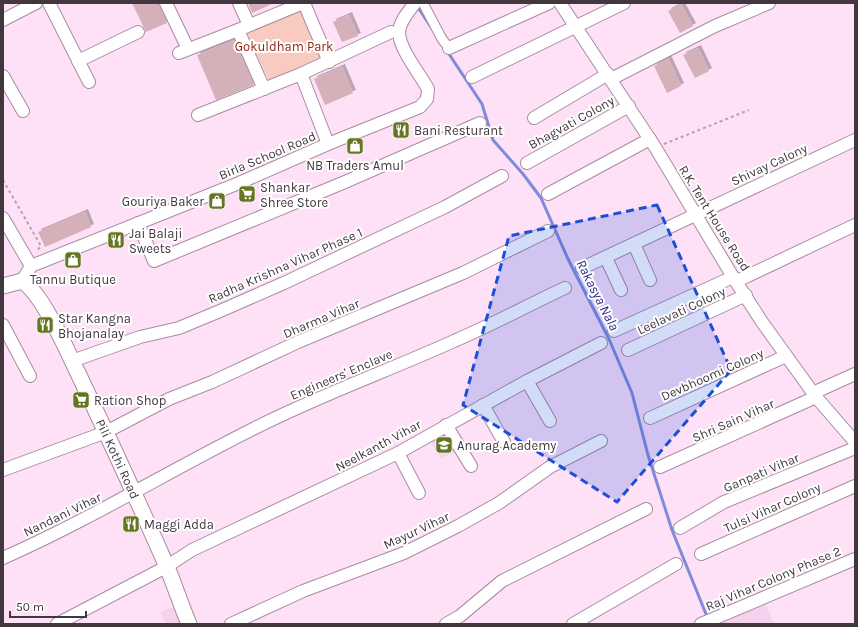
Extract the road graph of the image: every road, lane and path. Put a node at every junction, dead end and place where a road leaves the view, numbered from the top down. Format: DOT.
graph roads {
  1 [pos="36,3"];
  2 [pos="49,3"];
  3 [pos="166,3"];
  4 [pos="239,3"];
  5 [pos="303,3"];
  6 [pos="423,3"];
  7 [pos="549,3"];
  8 [pos="560,3"];
  9 [pos="624,3"];
  10 [pos="769,3"];
  11 [pos="413,6"];
  12 [pos="3,20"];
  13 [pos="575,27"];
  14 [pos="244,28"];
  15 [pos="138,32"];
  16 [pos="391,32"];
  17 [pos="449,48"];
  18 [pos="78,61"];
  19 [pos="329,62"];
  20 [pos="301,74"];
  21 [pos="3,76"];
  22 [pos="472,77"];
  23 [pos="609,77"];
  24 [pos="89,82"];
  25 [pos="264,90"];
  26 [pos="629,106"];
  27 [pos="749,110"];
  28 [pos="23,111"];
  29 [pos="198,115"];
  30 [pos="534,118"];
  31 [pos="480,123"];
  32 [pos="855,140"];
  33 [pos="653,143"];
  34 [pos="328,144"];
  35 [pos="527,163"];
  36 [pos="502,176"];
  37 [pos="3,180"];
  38 [pos="548,194"];
  39 [pos="695,214"];
  40 [pos="3,218"];
  41 [pos="138,223"];
  42 [pos="855,225"];
  43 [pos="548,231"];
  44 [pos="634,244"];
  45 [pos="606,258"];
  46 [pos="30,263"];
  47 [pos="582,268"];
  48 [pos="735,279"];
  49 [pos="650,280"];
  50 [pos="22,281"];
  51 [pos="3,286"];
  52 [pos="565,288"];
  53 [pos="621,290"];
  54 [pos="746,295"];
  55 [pos="3,325"];
  56 [pos="614,331"];
  57 [pos="601,343"];
  58 [pos="628,350"];
  59 [pos="786,356"];
  60 [pos="72,361"];
  61 [pos="855,374"];
  62 [pos="30,376"];
  63 [pos="526,381"];
  64 [pos="814,395"];
  65 [pos="483,405"];
  66 [pos="650,418"];
  67 [pos="550,421"];
  68 [pos="446,425"];
  69 [pos="106,432"];
  70 [pos="601,441"];
  71 [pos="504,442"];
  72 [pos="855,442"];
  73 [pos="855,448"];
  74 [pos="398,453"];
  75 [pos="471,466"];
  76 [pos="660,466"];
  77 [pos="3,470"];
  78 [pos="855,486"];
  79 [pos="419,493"];
  80 [pos="133,494"];
  81 [pos="646,509"];
  82 [pos="680,528"];
  83 [pos="701,554"];
  84 [pos="3,558"];
  85 [pos="855,559"];
  86 [pos="676,564"];
  87 [pos="166,567"];
  88 [pos="706,621"];
  89 [pos="57,624"];
  90 [pos="189,624"];
  91 [pos="231,624"];
  92 [pos="446,624"];
  93 [pos="573,624"];
  1 -- 12 [label="street"];
  2 -- 18 [label="street"];
  3 -- 14 [label="street"];
  4 -- 14 [label="street"];
  5 -- 14 [label="street"];
  5 -- 19 [label="street"];
  6 -- 17 [label="street"];
  7 -- 17 [label="street"];
  8 -- 13 [label="street, R.K. Tent House Road"];
  9 -- 13 [label="street"];
  10 -- 23 [label="street"];
  11 -- 34 [label="street, Birla School Road"];
  13 -- 22 [label="street"];
  13 -- 23 [label="street, R.K. Tent House Road"];
  14 -- 25 [label="street"];
  15 -- 18 [label="street"];
  16 -- 19 [label="street"];
  18 -- 24 [label="street"];
  19 -- 20 [label="street"];
  20 -- 25 [label="street"];
  20 -- 34 [label="street"];
  21 -- 28 [label="street"];
  23 -- 26 [label="street, R.K. Tent House Road"];
  23 -- 30 [label="street"];
  25 -- 29 [label="street"];
  26 -- 33 [label="street, R.K. Tent House Road"];
  26 -- 35 [label="street, Bhagvati Colony"];
  27 -- 33 [label="path"];
  31 -- 41 [label="street"];
  32 -- 39 [label="street, Shivay Calony"];
  33 -- 38 [label="street"];
  33 -- 39 [label="street, R.K. Tent House Road"];
  34 -- 41 [label="street, Birla School Road"];
  36 -- 60 [label="street, Radha Krishna Vihar Phase 1"];
  37 -- 46 [label="path"];
  39 -- 44 [label="street, Shivay Calony"];
  39 -- 48 [label="street, R.K. Tent House Road"];
  40 -- 46 [label="street"];
  41 -- 46 [label="street, Birla School Road"];
  42 -- 48 [label="street"];
  43 -- 69 [label="street, Dharma Vihar"];
  44 -- 45 [label="street, Shivay Calony"];
  44 -- 49 [label="street"];
  45 -- 47 [label="street, Shivay Calony"];
  45 -- 53 [label="street"];
  46 -- 50 [label="street"];
  48 -- 54 [label="street, R.K. Tent House Road"];
  48 -- 56 [label="street"];
  50 -- 51 [label="street"];
  50 -- 60 [label="street, Pili Kothi Road"];
  52 -- 80 [label="street, Engineers' Enclave"];
  54 -- 58 [label="street, Leelavati Colony"];
  54 -- 59 [label="street, R.K. Tent House Road"];
  55 -- 62 [label="street"];
  57 -- 63 [label="street, Neelkanth Vihar"];
  59 -- 64 [label="street, R.K. Tent House Road"];
  59 -- 66 [label="street, Devbhoomi Colony"];
  60 -- 69 [label="street, Pili Kothi Road"];
  61 -- 64 [label="street, Shri Sain Vihar"];
  63 -- 65 [label="street, Neelkanth Vihar"];
  63 -- 67 [label="street"];
  64 -- 72 [label="street, R.K. Tent House Road"];
  64 -- 76 [label="street, Shri Sain Vihar"];
  65 -- 68 [label="street, Neelkanth Vihar"];
  65 -- 71 [label="street"];
  68 -- 74 [label="street, Neelkanth Vihar"];
  68 -- 75 [label="street"];
  69 -- 77 [label="street, Dharma Vihar"];
  69 -- 80 [label="street, Pili Kothi Road"];
  70 -- 91 [label="street, Mayur Vihar"];
  73 -- 82 [label="street, Ganpati Vihar"];
  74 -- 79 [label="street"];
  74 -- 87 [label="street, Neelkanth Vihar"];
  78 -- 83 [label="street, Tulsi Vihar Colony"];
  80 -- 84 [label="street, Nandani Vihar"];
  80 -- 87 [label="street, Pili Kothi Road"];
  81 -- 92 [label="street"];
  85 -- 88 [label="street, Raj Vihar Colony Phase 2"];
  86 -- 93 [label="street"];
  87 -- 89 [label="street, Neelkanth Vihar"];
  87 -- 90 [label="street, Pili Kothi Road"];
}
